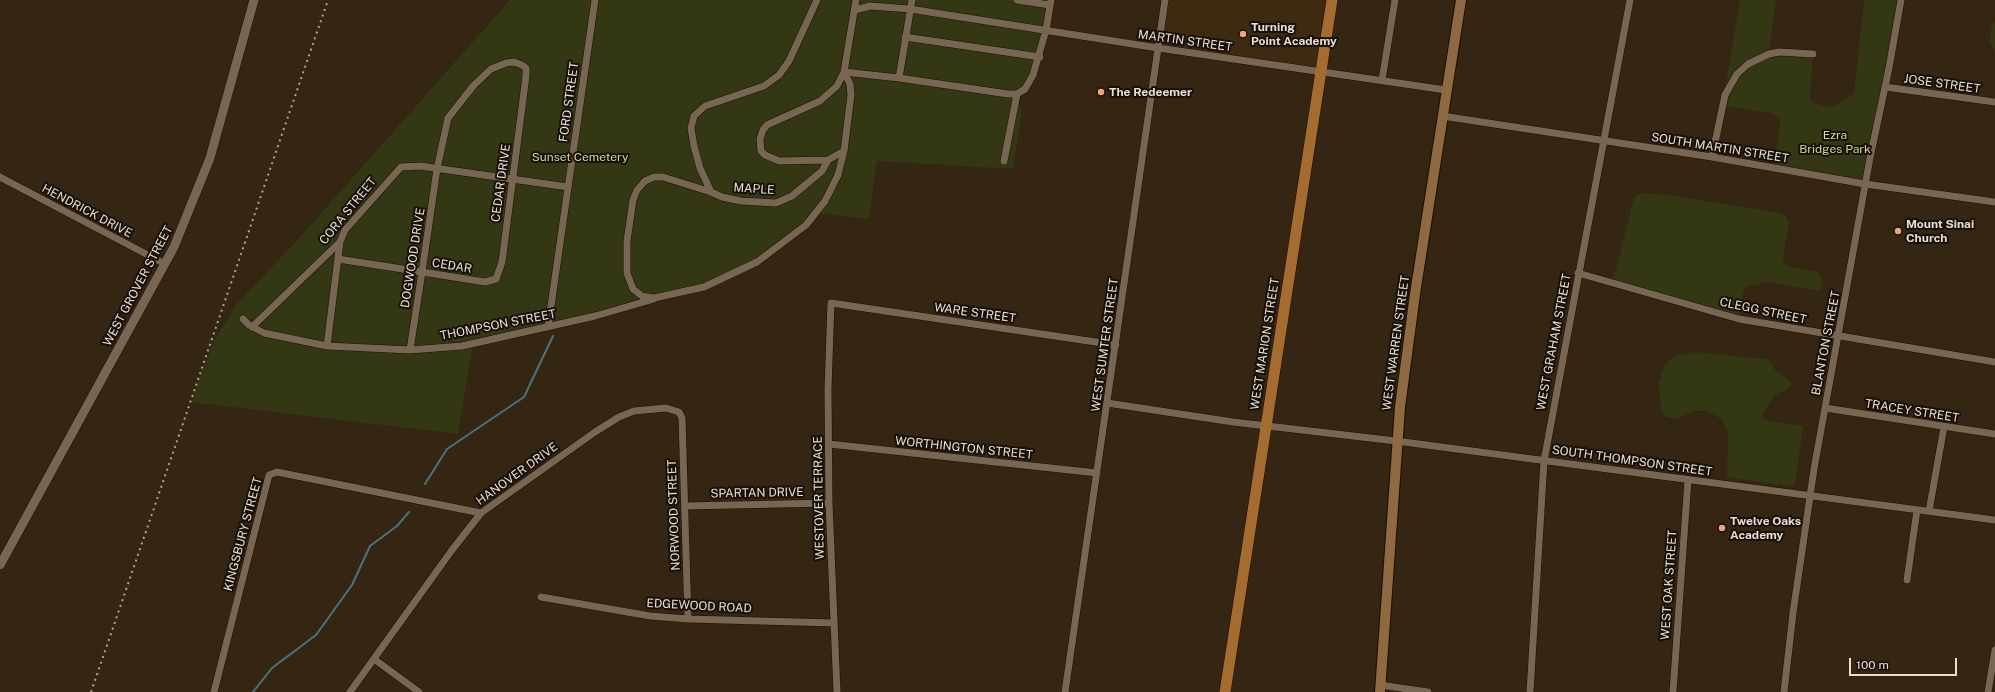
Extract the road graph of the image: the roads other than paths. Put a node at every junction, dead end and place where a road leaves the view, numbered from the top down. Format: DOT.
graph roads {
  1 [pos="254,0"];
  2 [pos="595,0"];
  3 [pos="816,0"];
  4 [pos="856,0"];
  5 [pos="912,0"];
  6 [pos="1017,0"];
  7 [pos="1165,0"];
  8 [pos="1332,0"];
  9 [pos="1395,0"];
  10 [pos="1461,0"];
  11 [pos="1630,0"];
  12 [pos="1901,0"];
  13 [pos="1051,2"];
  14 [pos="910,9"];
  15 [pos="855,10"];
  16 [pos="1046,30"];
  17 [pos="905,37"];
  18 [pos="1158,48"];
  19 [pos="1813,54"];
  20 [pos="1040,57"];
  21 [pos="1321,71"];
  22 [pos="844,72"];
  23 [pos="899,78"];
  24 [pos="1382,80"];
  25 [pos="1885,87"];
  26 [pos="1446,90"];
  27 [pos="1017,94"];
  28 [pos="1995,102"];
  29 [pos="1442,116"];
  30 [pos="1604,140"];
  31 [pos="844,151"];
  32 [pos="1712,157"];
  33 [pos="828,160"];
  34 [pos="1004,161"];
  35 [pos="437,169"];
  36 [pos="0,177"];
  37 [pos="513,180"];
  38 [pos="1865,184"];
  39 [pos="568,187"];
  40 [pos="711,192"];
  41 [pos="1995,202"];
  42 [pos="340,242"];
  43 [pos="338,259"];
  44 [pos="502,262"];
  45 [pos="165,264"];
  46 [pos="422,272"];
  47 [pos="1578,273"];
  48 [pos="664,296"];
  49 [pos="831,303"];
  50 [pos="243,319"];
  51 [pos="252,327"];
  52 [pos="548,327"];
  53 [pos="1838,337"];
  54 [pos="1116,345"];
  55 [pos="327,346"];
  56 [pos="410,350"];
  57 [pos="1995,362"];
  58 [pos="1107,403"];
  59 [pos="1825,408"];
  60 [pos="679,412"];
  61 [pos="1266,425"];
  62 [pos="1944,427"];
  63 [pos="1995,434"];
  64 [pos="1396,441"];
  65 [pos="829,444"];
  66 [pos="1544,461"];
  67 [pos="1097,473"];
  68 [pos="1688,480"];
  69 [pos="1810,496"];
  70 [pos="829,503"];
  71 [pos="685,506"];
  72 [pos="1918,510"];
  73 [pos="1929,511"];
  74 [pos="481,513"];
  75 [pos="1995,520"];
  76 [pos="0,566"];
  77 [pos="1907,580"];
  78 [pos="541,597"];
  79 [pos="688,619"];
  80 [pos="834,623"];
  81 [pos="1995,650"];
  82 [pos="374,659"];
  83 [pos="1993,672"];
  84 [pos="1380,688"];
  85 [pos="214,692"];
  86 [pos="350,692"];
  87 [pos="419,692"];
  88 [pos="837,692"];
  89 [pos="1065,692"];
  90 [pos="1225,692"];
  91 [pos="1428,692"];
  92 [pos="1530,692"];
  93 [pos="1673,692"];
  94 [pos="1784,692"];
  95 [pos="1988,692"];
  1 -- 45 [label="street, WEST GROVER STREET"];
  2 -- 39 [label="street, FORD STREET"];
  3 -- 40 [label="street"];
  4 -- 15 [label="street"];
  5 -- 14 [label="street"];
  6 -- 13 [label="street"];
  7 -- 18 [label="street, WEST SUMTER STREET"];
  8 -- 21 [label="main road, WEST MARION STREET"];
  9 -- 24 [label="street"];
  10 -- 26 [label="main road, WEST WARREN STREET"];
  11 -- 30 [label="street, WEST GRAHAM STREET"];
  12 -- 25 [label="street, BLANTON STREET"];
  13 -- 16 [label="street"];
  14 -- 15 [label="street, MARTIN STREET"];
  14 -- 16 [label="street, MARTIN STREET"];
  14 -- 17 [label="street"];
  15 -- 22 [label="street"];
  16 -- 18 [label="street, MARTIN STREET"];
  16 -- 20 [label="street"];
  17 -- 20 [label="street"];
  17 -- 23 [label="street"];
  18 -- 21 [label="street, MARTIN STREET"];
  18 -- 54 [label="street, WEST SUMTER STREET"];
  19 -- 32 [label="street"];
  20 -- 27 [label="street"];
  21 -- 24 [label="street"];
  21 -- 61 [label="main road, WEST MARION STREET"];
  22 -- 23 [label="street"];
  22 -- 31 [label="street, THOMPSON STREET"];
  22 -- 33 [label="street"];
  23 -- 27 [label="street"];
  24 -- 26 [label="street"];
  25 -- 28 [label="street, JOSE STREET"];
  25 -- 38 [label="street, BLANTON STREET"];
  26 -- 29 [label="main road, WEST WARREN STREET"];
  27 -- 34 [label="street"];
  29 -- 30 [label="street, SOUTH MARTIN STREET"];
  29 -- 64 [label="main road, WEST WARREN STREET"];
  30 -- 32 [label="street, SOUTH MARTIN STREET"];
  30 -- 47 [label="street, WEST GRAHAM STREET"];
  31 -- 33 [label="street"];
  31 -- 48 [label="street, THOMPSON STREET"];
  32 -- 38 [label="street, SOUTH MARTIN STREET"];
  33 -- 40 [label="street, MAPLE"];
  35 -- 37 [label="street, CORA STREET"];
  35 -- 37 [label="street, CEDAR DRIVE"];
  35 -- 42 [label="street, CORA STREET"];
  35 -- 46 [label="street, DOGWOOD DRIVE"];
  36 -- 45 [label="street, HENDRICK DRIVE"];
  37 -- 39 [label="street, CORA STREET"];
  37 -- 44 [label="street, CEDAR DRIVE"];
  38 -- 41 [label="street, SOUTH MARTIN STREET"];
  38 -- 53 [label="street, BLANTON STREET"];
  39 -- 52 [label="street, FORD STREET"];
  40 -- 48 [label="street, THOMPSON STREET"];
  42 -- 43 [label="street"];
  42 -- 51 [label="street, CORA STREET"];
  43 -- 46 [label="street, CEDAR"];
  43 -- 55 [label="street"];
  44 -- 46 [label="street, CEDAR"];
  45 -- 76 [label="street, WEST GROVER STREET"];
  46 -- 56 [label="street, DOGWOOD DRIVE"];
  47 -- 53 [label="street, CLEGG STREET"];
  47 -- 66 [label="street, WEST GRAHAM STREET"];
  48 -- 52 [label="street, THOMPSON STREET"];
  49 -- 54 [label="street, WARE STREET"];
  49 -- 65 [label="street, WESTOVER TERRACE"];
  50 -- 51 [label="street, THOMPSON STREET"];
  51 -- 55 [label="street, THOMPSON STREET"];
  52 -- 56 [label="street, THOMPSON STREET"];
  53 -- 57 [label="street, CLEGG STREET"];
  53 -- 59 [label="street, BLANTON STREET"];
  54 -- 58 [label="street, WEST SUMTER STREET"];
  55 -- 56 [label="street, THOMPSON STREET"];
  58 -- 61 [label="street, SOUTH THOMPSON STREET"];
  58 -- 67 [label="street, WEST SUMTER STREET"];
  59 -- 62 [label="street, TRACEY STREET"];
  59 -- 69 [label="street, BLANTON STREET"];
  60 -- 71 [label="street, NORWOOD STREET"];
  60 -- 74 [label="street, HANOVER DRIVE"];
  61 -- 64 [label="street, SOUTH THOMPSON STREET"];
  61 -- 90 [label="main road, WEST MARION STREET"];
  62 -- 63 [label="street, TRACEY STREET"];
  62 -- 73 [label="street"];
  64 -- 66 [label="street, SOUTH THOMPSON STREET"];
  64 -- 84 [label="main road, WEST WARREN STREET"];
  65 -- 67 [label="street, WORTHINGTON STREET"];
  65 -- 70 [label="street, WESTOVER TERRACE"];
  66 -- 68 [label="street, SOUTH THOMPSON STREET"];
  66 -- 92 [label="street, WEST GRAHAM STREET"];
  67 -- 89 [label="street, WEST SUMTER STREET"];
  68 -- 69 [label="street, SOUTH THOMPSON STREET"];
  68 -- 93 [label="street, WEST OAK STREET"];
  69 -- 72 [label="street, SOUTH THOMPSON STREET"];
  69 -- 94 [label="street, BLANTON STREET"];
  70 -- 71 [label="street, SPARTAN DRIVE"];
  70 -- 80 [label="street, WESTOVER TERRACE"];
  71 -- 79 [label="street, NORWOOD STREET"];
  72 -- 73 [label="street, SOUTH THOMPSON STREET"];
  72 -- 77 [label="street"];
  73 -- 75 [label="street, SOUTH THOMPSON STREET"];
  74 -- 82 [label="street, HANOVER DRIVE"];
  74 -- 85 [label="street, KINGSBURY STREET"];
  78 -- 79 [label="street, EDGEWOOD ROAD"];
  79 -- 80 [label="street, EDGEWOOD ROAD"];
  80 -- 88 [label="street, WESTOVER TERRACE"];
  81 -- 83 [label="street"];
  82 -- 86 [label="street, HANOVER DRIVE"];
  82 -- 87 [label="street"];
  83 -- 95 [label="street"];
  84 -- 91 [label="street"];
}
